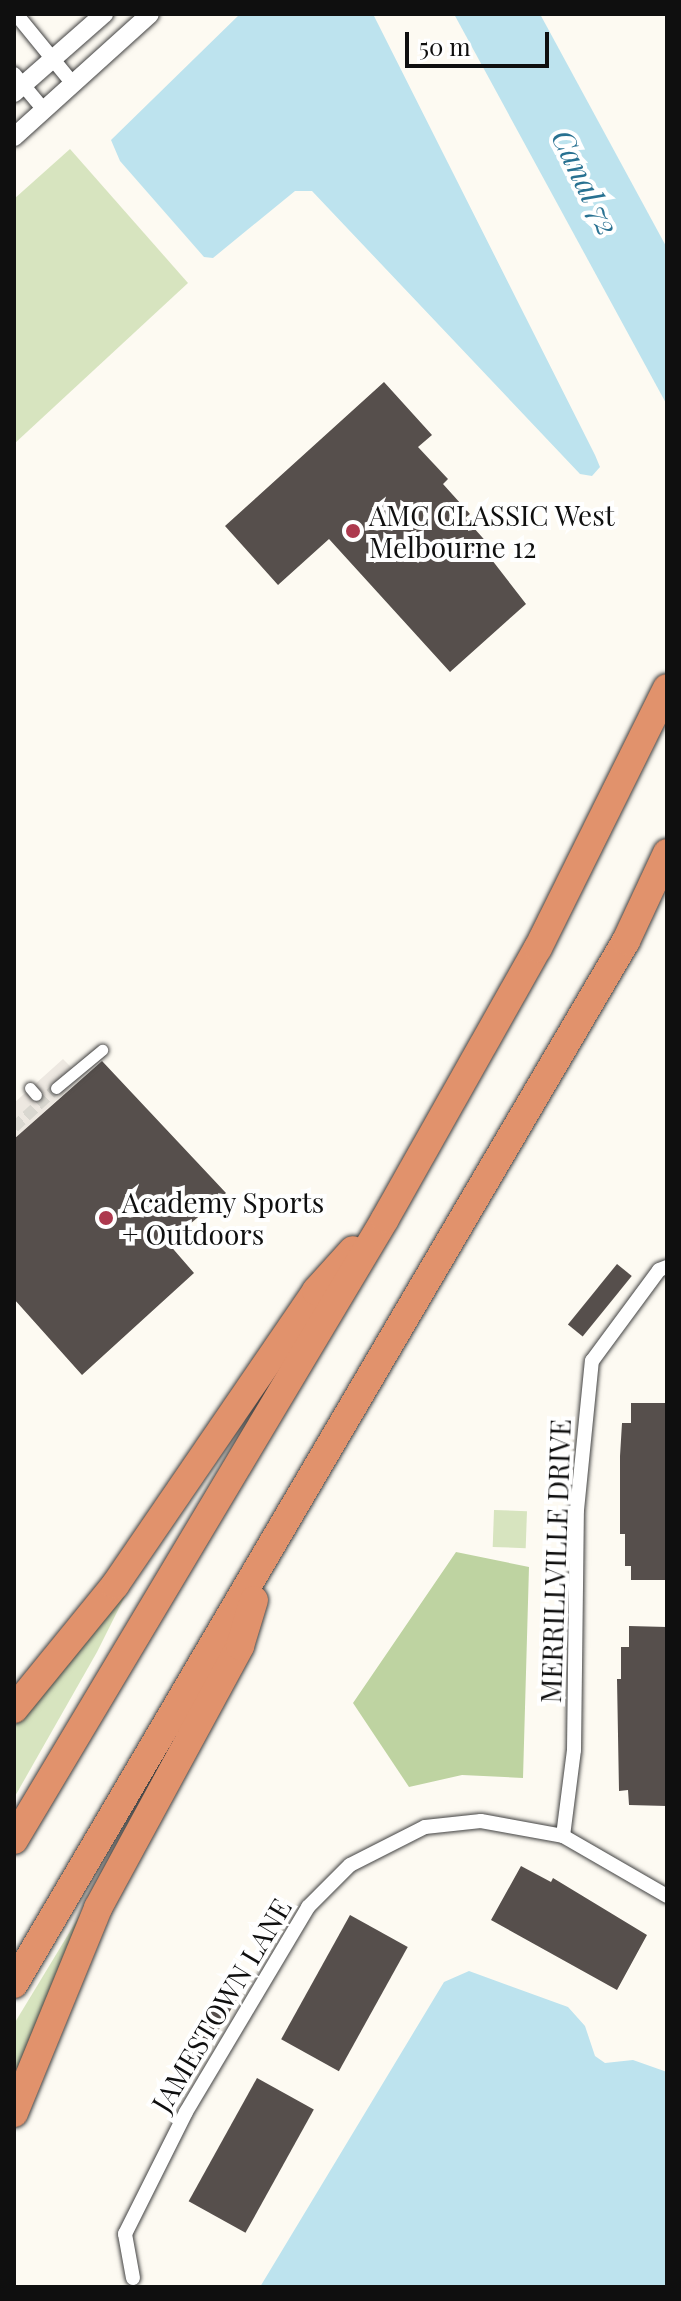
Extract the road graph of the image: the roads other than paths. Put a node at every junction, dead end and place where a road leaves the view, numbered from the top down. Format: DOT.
graph roads {
  1 [pos="16,14"];
  2 [pos="104,14"];
  3 [pos="150,14"];
  4 [pos="54,58"];
  5 [pos="17,84"];
  6 [pos="73,84"];
  7 [pos="44,110"];
  8 [pos="14,137"];
  9 [pos="667,688"];
  10 [pos="667,853"];
  11 [pos="102,1050"];
  12 [pos="56,1088"];
  13 [pos="385,1219"];
  14 [pos="667,1267"];
  15 [pos="271,1546"];
  16 [pos="14,1709"];
  17 [pos="563,1836"];
  18 [pos="14,1840"];
  19 [pos="667,1896"];
  20 [pos="14,1984"];
  21 [pos="14,2113"];
  22 [pos="133,2278"];
  1 -- 4 [label="street"];
  2 -- 4 [label="street"];
  3 -- 6 [label="street"];
  4 -- 5 [label="street"];
  4 -- 6 [label="street"];
  5 -- 7 [label="street"];
  6 -- 7 [label="street"];
  7 -- 8 [label="street"];
  9 -- 13 [label="highway"];
  10 -- 15 [label="highway"];
  11 -- 12 [label="street"];
  13 -- 16 [label="highway"];
  13 -- 18 [label="highway"];
  14 -- 17 [label="street, MERRILLVILLE DRIVE"];
  15 -- 20 [label="highway"];
  15 -- 21 [label="highway"];
  17 -- 19 [label="street, JAMESTOWN LANE"];
  17 -- 22 [label="street, JAMESTOWN LANE"];
}
